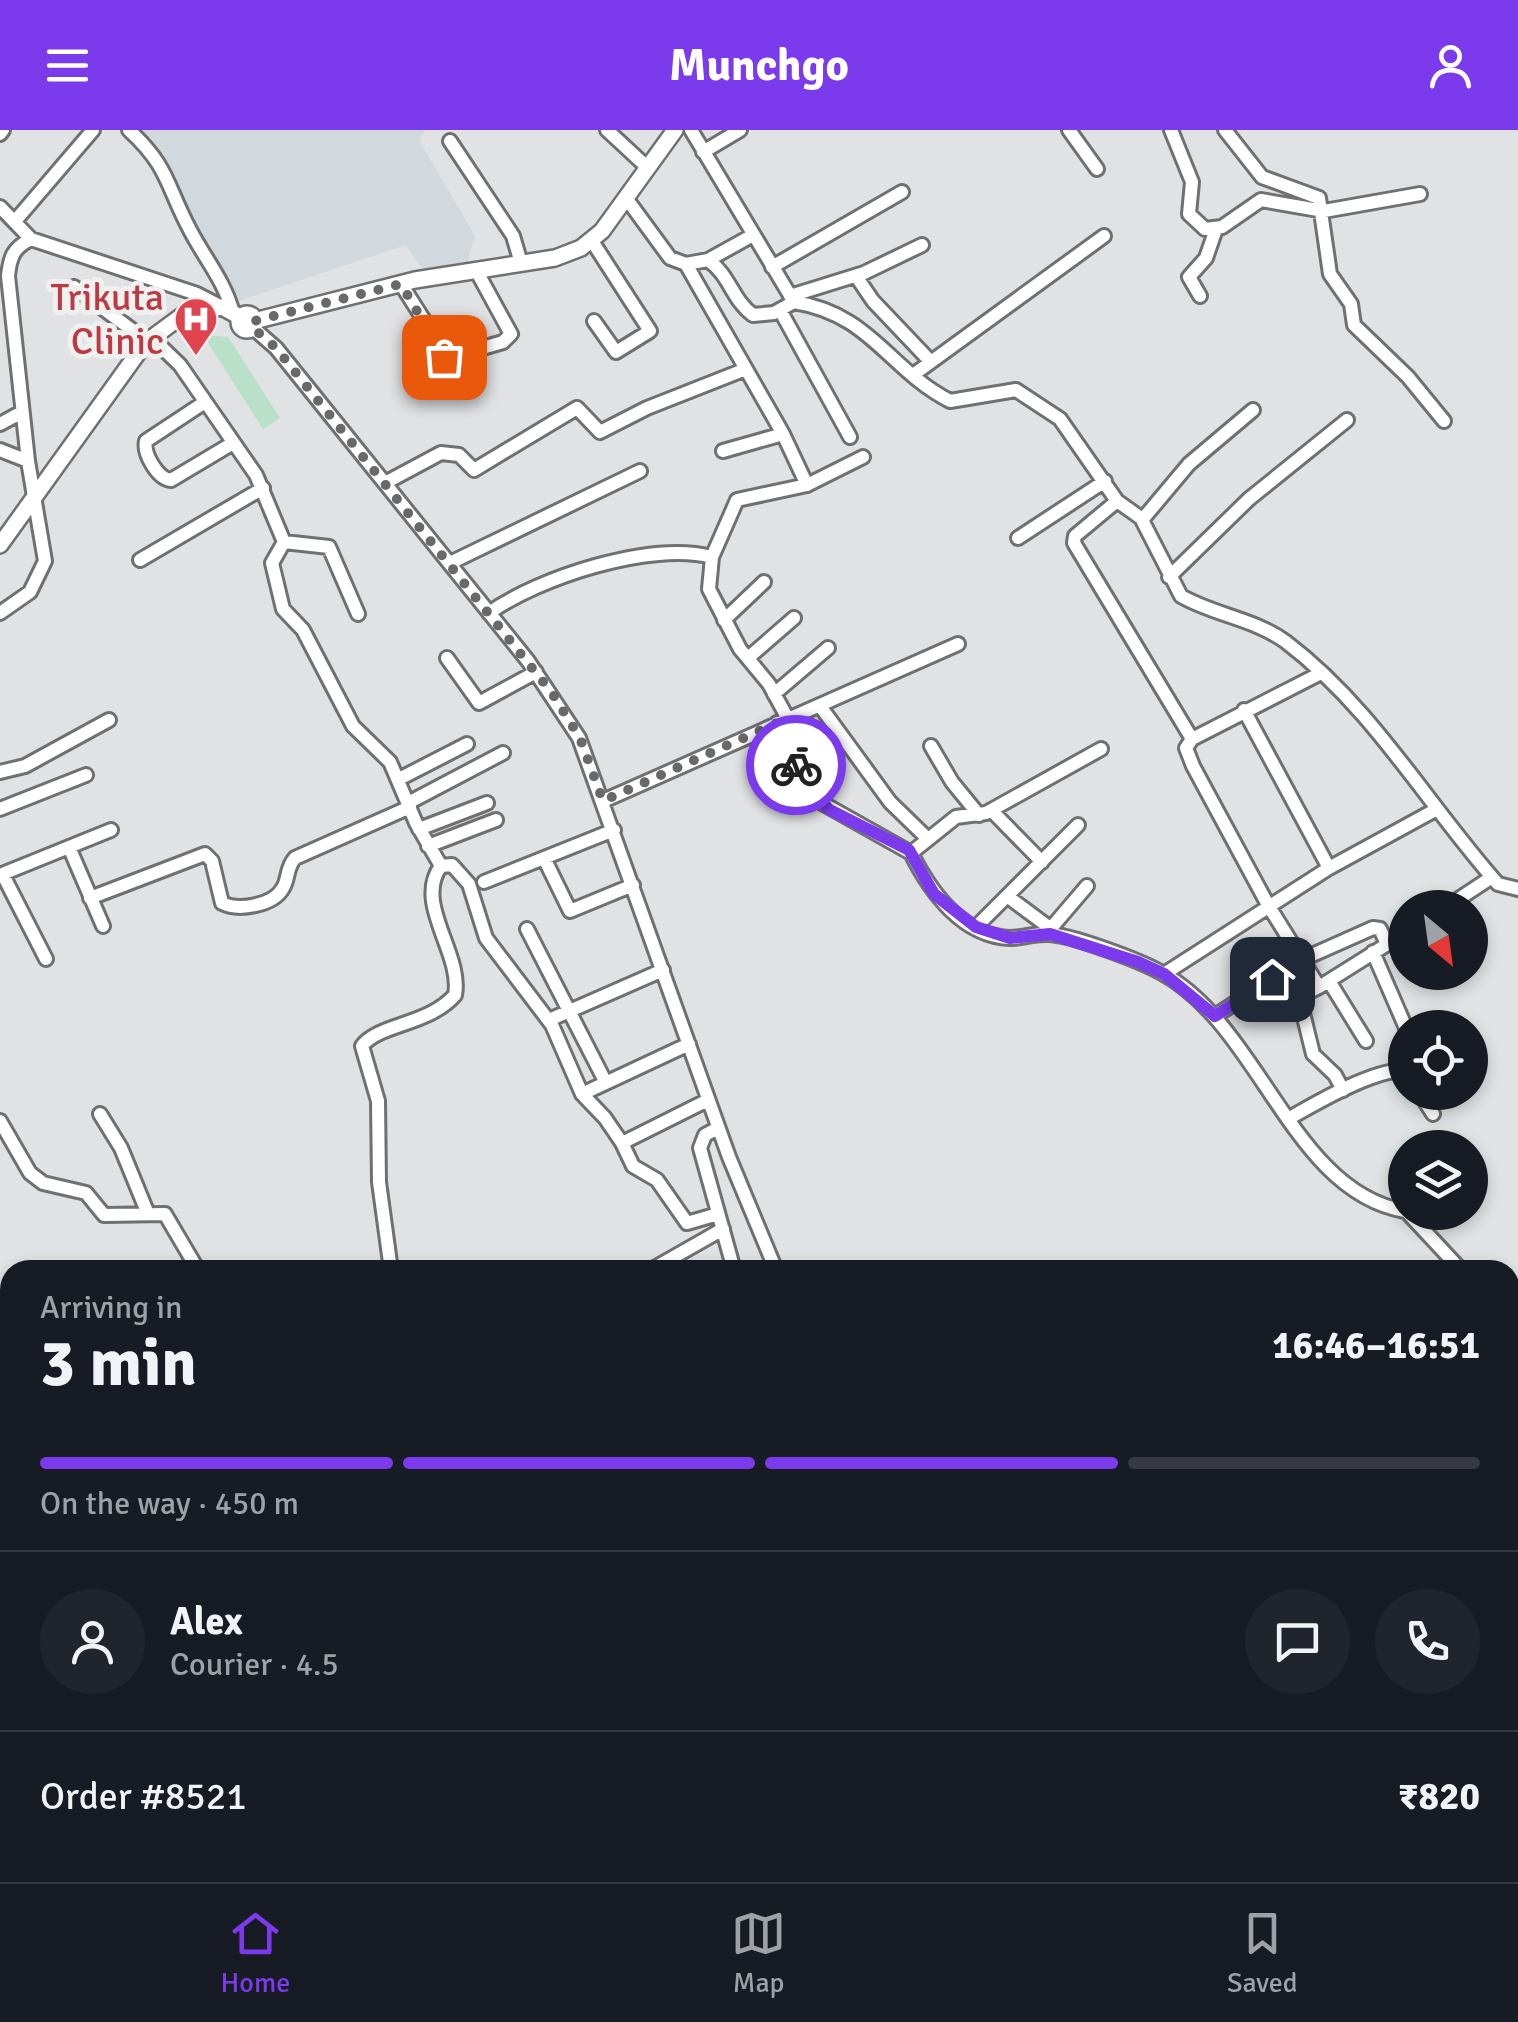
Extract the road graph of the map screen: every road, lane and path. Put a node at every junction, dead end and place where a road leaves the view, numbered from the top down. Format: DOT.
graph roads {
  1 [pos="92,130"];
  2 [pos="129,130"];
  3 [pos="607,130"];
  4 [pos="674,130"];
  5 [pos="691,130"];
  6 [pos="740,130"];
  7 [pos="1069,130"];
  8 [pos="1170,130"];
  9 [pos="1224,130"];
  10 [pos="450,141"];
  11 [pos="703,152"];
  12 [pos="648,168"];
  13 [pos="1097,169"];
  14 [pos="902,192"];
  15 [pos="1420,194"];
  16 [pos="623,203"];
  17 [pos="1322,206"];
  18 [pos="0,207"];
  19 [pos="16,220"];
  20 [pos="1216,230"];
  21 [pos="753,236"];
  22 [pos="1104,236"];
  23 [pos="31,238"];
  24 [pos="592,241"];
  25 [pos="922,245"];
  26 [pos="708,260"];
  27 [pos="521,263"];
  28 [pos="686,264"];
  29 [pos="772,267"];
  30 [pos="476,270"];
  31 [pos="4,276"];
  32 [pos="856,276"];
  33 [pos="401,284"];
  34 [pos="74,287"];
  35 [pos="194,292"];
  36 [pos="1200,296"];
  37 [pos="792,299"];
  38 [pos="780,310"];
  39 [pos="193,312"];
  40 [pos="240,317"];
  41 [pos="594,321"];
  42 [pos="149,339"];
  43 [pos="931,362"];
  44 [pos="746,370"];
  45 [pos="914,375"];
  46 [pos="205,402"];
  47 [pos="1253,410"];
  48 [pos="22,412"];
  49 [pos="1347,420"];
  50 [pos="1444,422"];
  51 [pos="0,424"];
  52 [pos="783,434"];
  53 [pos="850,437"];
  54 [pos="234,443"];
  55 [pos="0,450"];
  56 [pos="724,451"];
  57 [pos="863,458"];
  58 [pos="28,461"];
  59 [pos="640,471"];
  60 [pos="1105,481"];
  61 [pos="385,483"];
  62 [pos="806,485"];
  63 [pos="263,488"];
  64 [pos="36,493"];
  65 [pos="1118,501"];
  66 [pos="1142,520"];
  67 [pos="1018,538"];
  68 [pos="284,542"];
  69 [pos="0,546"];
  70 [pos="708,555"];
  71 [pos="140,560"];
  72 [pos="450,564"];
  73 [pos="1169,577"];
  74 [pos="764,582"];
  75 [pos="489,612"];
  76 [pos="0,613"];
  77 [pos="358,614"];
  78 [pos="794,618"];
  79 [pos="724,620"];
  80 [pos="958,644"];
  81 [pos="828,648"];
  82 [pos="447,658"];
  83 [pos="748,658"];
  84 [pos="536,672"];
  85 [pos="1321,673"];
  86 [pos="774,694"];
  87 [pos="820,706"];
  88 [pos="1244,710"];
  89 [pos="109,720"];
  90 [pos="778,722"];
  91 [pos="1192,739"];
  92 [pos="467,744"];
  93 [pos="931,746"];
  94 [pos="1101,749"];
  95 [pos="503,754"];
  96 [pos="0,772"];
  97 [pos="86,775"];
  98 [pos="398,779"];
  99 [pos="603,801"];
  100 [pos="487,803"];
  101 [pos="409,805"];
  102 [pos="0,809"];
  103 [pos="1437,809"];
  104 [pos="985,812"];
  105 [pos="496,820"];
  106 [pos="1078,824"];
  107 [pos="419,829"];
  108 [pos="111,830"];
  109 [pos="614,830"];
  110 [pos="928,839"];
  111 [pos="428,846"];
  112 [pos="69,847"];
  113 [pos="911,853"];
  114 [pos="544,858"];
  115 [pos="1042,862"];
  116 [pos="441,866"];
  117 [pos="1329,868"];
  118 [pos="2,875"];
  119 [pos="1492,877"];
  120 [pos="484,882"];
  121 [pos="633,885"];
  122 [pos="1087,886"];
  123 [pos="1518,889"];
  124 [pos="1472,890"];
  125 [pos="1008,896"];
  126 [pos="90,898"];
  127 [pos="1268,905"];
  128 [pos="102,926"];
  129 [pos="976,927"];
  130 [pos="527,930"];
  131 [pos="1048,931"];
  132 [pos="1387,944"];
  133 [pos="1374,952"];
  134 [pos="46,958"];
  135 [pos="1301,960"];
  136 [pos="662,970"];
  137 [pos="1164,974"];
  138 [pos="1324,984"];
  139 [pos="572,1010"];
  140 [pos="1398,1010"];
  141 [pos="1215,1016"];
  142 [pos="549,1020"];
  143 [pos="1366,1041"];
  144 [pos="688,1044"];
  145 [pos="1388,1073"];
  146 [pos="605,1082"];
  147 [pos="1343,1090"];
  148 [pos="582,1094"];
  149 [pos="708,1100"];
  150 [pos="1430,1110"];
  151 [pos="100,1114"];
  152 [pos="1433,1114"];
  153 [pos="1288,1118"];
  154 [pos="0,1121"];
  155 [pos="718,1128"];
  156 [pos="622,1143"];
  157 [pos="1388,1209"];
  158 [pos="148,1214"];
  159 [pos="718,1214"];
  160 [pos="723,1229"];
  161 [pos="1423,1230"];
  162 [pos="193,1260"];
  163 [pos="389,1260"];
  164 [pos="669,1260"];
  165 [pos="731,1260"];
  166 [pos="772,1260"];
  167 [pos="1452,1260"];
  168 [pos="0,1552"];
  169 [pos="0,1567"];
  1 -- 19 [label="street"];
  2 -- 40 [label="street"];
  3 -- 12 [label="street"];
  4 -- 12 [label="main road"];
  5 -- 11 [label="street"];
  6 -- 11 [label="street"];
  7 -- 13 [label="street"];
  8 -- 20 [label="street"];
  9 -- 17 [label="street"];
  10 -- 27 [label="street"];
  11 -- 21 [label="street"];
  12 -- 16 [label="main road"];
  14 -- 29 [label="street"];
  15 -- 17 [label="street"];
  16 -- 24 [label="main road"];
  16 -- 28 [label="street"];
  17 -- 20 [label="street"];
  17 -- 50 [label="street"];
  18 -- 19 [label="street"];
  19 -- 23 [label="street"];
  20 -- 36 [label="street"];
  21 -- 26 [label="street"];
  21 -- 29 [label="street"];
  22 -- 43 [label="street"];
  23 -- 31 [label="street"];
  23 -- 35 [label="street"];
  24 -- 27 [label="main road"];
  24 -- 41 [label="street"];
  25 -- 32 [label="street"];
  26 -- 28 [label="street"];
  26 -- 38 [label="street"];
  27 -- 30 [label="main road"];
  28 -- 44 [label="street"];
  29 -- 37 [label="street"];
  30 -- 33 [label="main road"];
  30 -- 33 [label="street"];
  31 -- 48 [label="street"];
  32 -- 37 [label="street"];
  32 -- 43 [label="street"];
  33 -- 40 [label="main road"];
  34 -- 42 [label="street"];
  35 -- 39 [label="main road"];
  35 -- 40 [label="street"];
  37 -- 38 [label="street"];
  37 -- 45 [label="street"];
  38 -- 53 [label="street"];
  39 -- 40 [label="main road"];
  39 -- 42 [label="main road"];
  40 -- 61 [label="street"];
  42 -- 46 [label="street"];
  42 -- 64 [label="main road"];
  43 -- 45 [label="street"];
  44 -- 52 [label="street"];
  44 -- 61 [label="street"];
  45 -- 60 [label="street"];
  46 -- 54 [label="street"];
  46 -- 54 [label="street"];
  47 -- 66 [label="street"];
  48 -- 51 [label="street"];
  48 -- 58 [label="street"];
  49 -- 73 [label="street"];
  52 -- 56 [label="street"];
  52 -- 62 [label="street"];
  54 -- 63 [label="street"];
  55 -- 58 [label="street"];
  57 -- 62 [label="street"];
  58 -- 64 [label="street"];
  59 -- 72 [label="street"];
  60 -- 65 [label="street"];
  60 -- 67 [label="street"];
  61 -- 72 [label="street"];
  62 -- 70 [label="street"];
  63 -- 68 [label="street"];
  63 -- 71 [label="street"];
  64 -- 69 [label="main road"];
  64 -- 76 [label="street"];
  65 -- 66 [label="street"];
  65 -- 91 [label="street"];
  66 -- 73 [label="street"];
  68 -- 77 [label="street"];
  68 -- 98 [label="street"];
  70 -- 75 [label="street"];
  70 -- 79 [label="street"];
  72 -- 75 [label="street"];
  73 -- 85 [label="street"];
  74 -- 79 [label="street"];
  75 -- 84 [label="street"];
  78 -- 83 [label="street"];
  79 -- 83 [label="street"];
  80 -- 87 [label="street"];
  81 -- 86 [label="street"];
  82 -- 84 [label="street"];
  83 -- 86 [label="street"];
  84 -- 99 [label="street"];
  85 -- 88 [label="street"];
  85 -- 103 [label="street"];
  86 -- 90 [label="street"];
  87 -- 90 [label="street"];
  87 -- 110 [label="street"];
  88 -- 91 [label="street"];
  88 -- 117 [label="street"];
  89 -- 96 [label="street"];
  90 -- 99 [label="street"];
  90 -- 113 [label="street"];
  91 -- 127 [label="street"];
  92 -- 98 [label="street"];
  93 -- 104 [label="street"];
  94 -- 104 [label="street"];
  95 -- 101 [label="street"];
  97 -- 102 [label="street"];
  98 -- 101 [label="street"];
  99 -- 109 [label="street"];
  100 -- 107 [label="street"];
  101 -- 107 [label="street"];
  101 -- 126 [label="street"];
  103 -- 117 [label="street"];
  103 -- 119 [label="street"];
  104 -- 110 [label="street"];
  104 -- 115 [label="street"];
  105 -- 111 [label="street"];
  106 -- 115 [label="street"];
  107 -- 111 [label="street"];
  108 -- 112 [label="street"];
  109 -- 114 [label="street"];
  109 -- 121 [label="street"];
  110 -- 113 [label="street"];
  111 -- 116 [label="street"];
  112 -- 118 [label="street"];
  112 -- 126 [label="street"];
  113 -- 129 [label="street"];
  114 -- 120 [label="street"];
  114 -- 121 [label="street"];
  115 -- 125 [label="street"];
  116 -- 142 [label="street"];
  116 -- 163 [label="street"];
  117 -- 127 [label="street"];
  118 -- 134 [label="street"];
  119 -- 123 [label="street"];
  119 -- 124 [label="street"];
  121 -- 136 [label="street"];
  122 -- 131 [label="street"];
  125 -- 129 [label="street"];
  125 -- 131 [label="street"];
  126 -- 128 [label="street"];
  127 -- 135 [label="street"];
  127 -- 137 [label="street"];
  129 -- 131 [label="street"];
  130 -- 139 [label="street"];
  131 -- 137 [label="street"];
  132 -- 133 [label="street"];
  132 -- 135 [label="street"];
  133 -- 138 [label="street"];
  133 -- 140 [label="street"];
  135 -- 138 [label="street"];
  135 -- 141 [label="street"];
  136 -- 139 [label="street"];
  136 -- 144 [label="street"];
  137 -- 141 [label="street"];
  138 -- 143 [label="street"];
  138 -- 147 [label="street"];
  139 -- 142 [label="street"];
  139 -- 146 [label="street"];
  141 -- 153 [label="street"];
  142 -- 148 [label="street"];
  144 -- 146 [label="street"];
  144 -- 149 [label="street"];
  145 -- 147 [label="street"];
  146 -- 148 [label="street"];
  147 -- 153 [label="street"];
  148 -- 156 [label="street"];
  149 -- 155 [label="street"];
  149 -- 156 [label="street"];
  150 -- 152 [label="street"];
  151 -- 158 [label="street"];
  153 -- 157 [label="street"];
  154 -- 158 [label="street"];
  155 -- 159 [label="street"];
  155 -- 166 [label="street"];
  156 -- 159 [label="street"];
  158 -- 162 [label="street"];
  159 -- 160 [label="street"];
  160 -- 164 [label="street"];
  160 -- 165 [label="street"];
  161 -- 167 [label="street"];
  168 -- 169 [label="street"];
}
